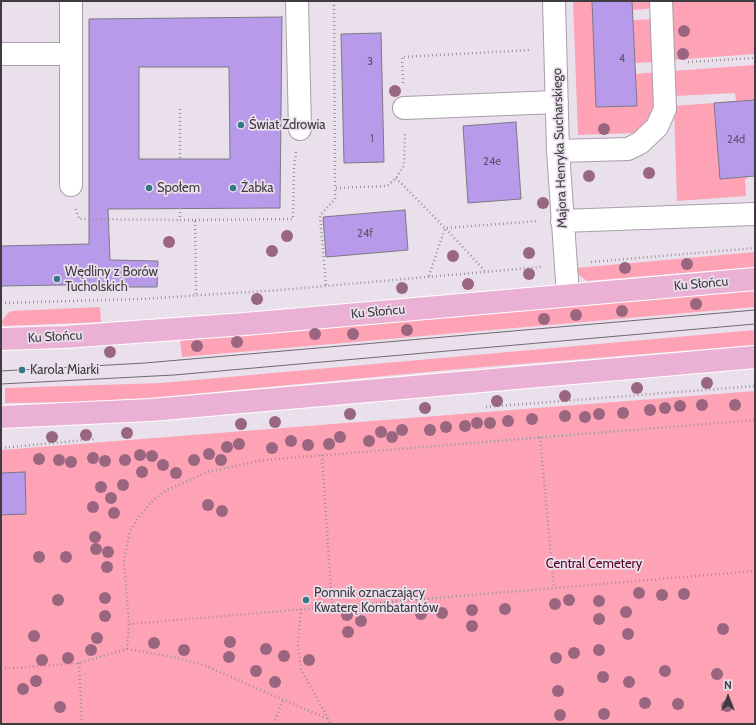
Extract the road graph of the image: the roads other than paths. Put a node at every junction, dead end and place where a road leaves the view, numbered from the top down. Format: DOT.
graph roads {
  1 [pos="71,1"];
  2 [pos="297,1"];
  3 [pos="554,1"];
  4 [pos="661,1"];
  5 [pos="1,54"];
  6 [pos="71,54"];
  7 [pos="557,102"];
  8 [pos="404,108"];
  9 [pos="300,129"];
  10 [pos="558,151"];
  11 [pos="71,185"];
  12 [pos="755,214"];
  13 [pos="552,221"];
  14 [pos="755,279"];
  15 [pos="568,295"];
  16 [pos="1,340"];
  17 [pos="755,357"];
  18 [pos="1,417"];
  1 -- 6 [label="street"];
  2 -- 9 [label="street"];
  3 -- 7 [label="street, Majora Henryka Sucharskiego"];
  4 -- 10 [label="street"];
  5 -- 6 [label="street"];
  6 -- 11 [label="street"];
  7 -- 8 [label="street"];
  7 -- 10 [label="street, Majora Henryka Sucharskiego"];
  10 -- 13 [label="street, Majora Henryka Sucharskiego"];
  12 -- 13 [label="street"];
  13 -- 15 [label="street, Majora Henryka Sucharskiego"];
  14 -- 15 [label="main road, Ku Słońcu"];
  15 -- 16 [label="main road, Ku Słońcu"];
  17 -- 18 [label="main road"];
}
